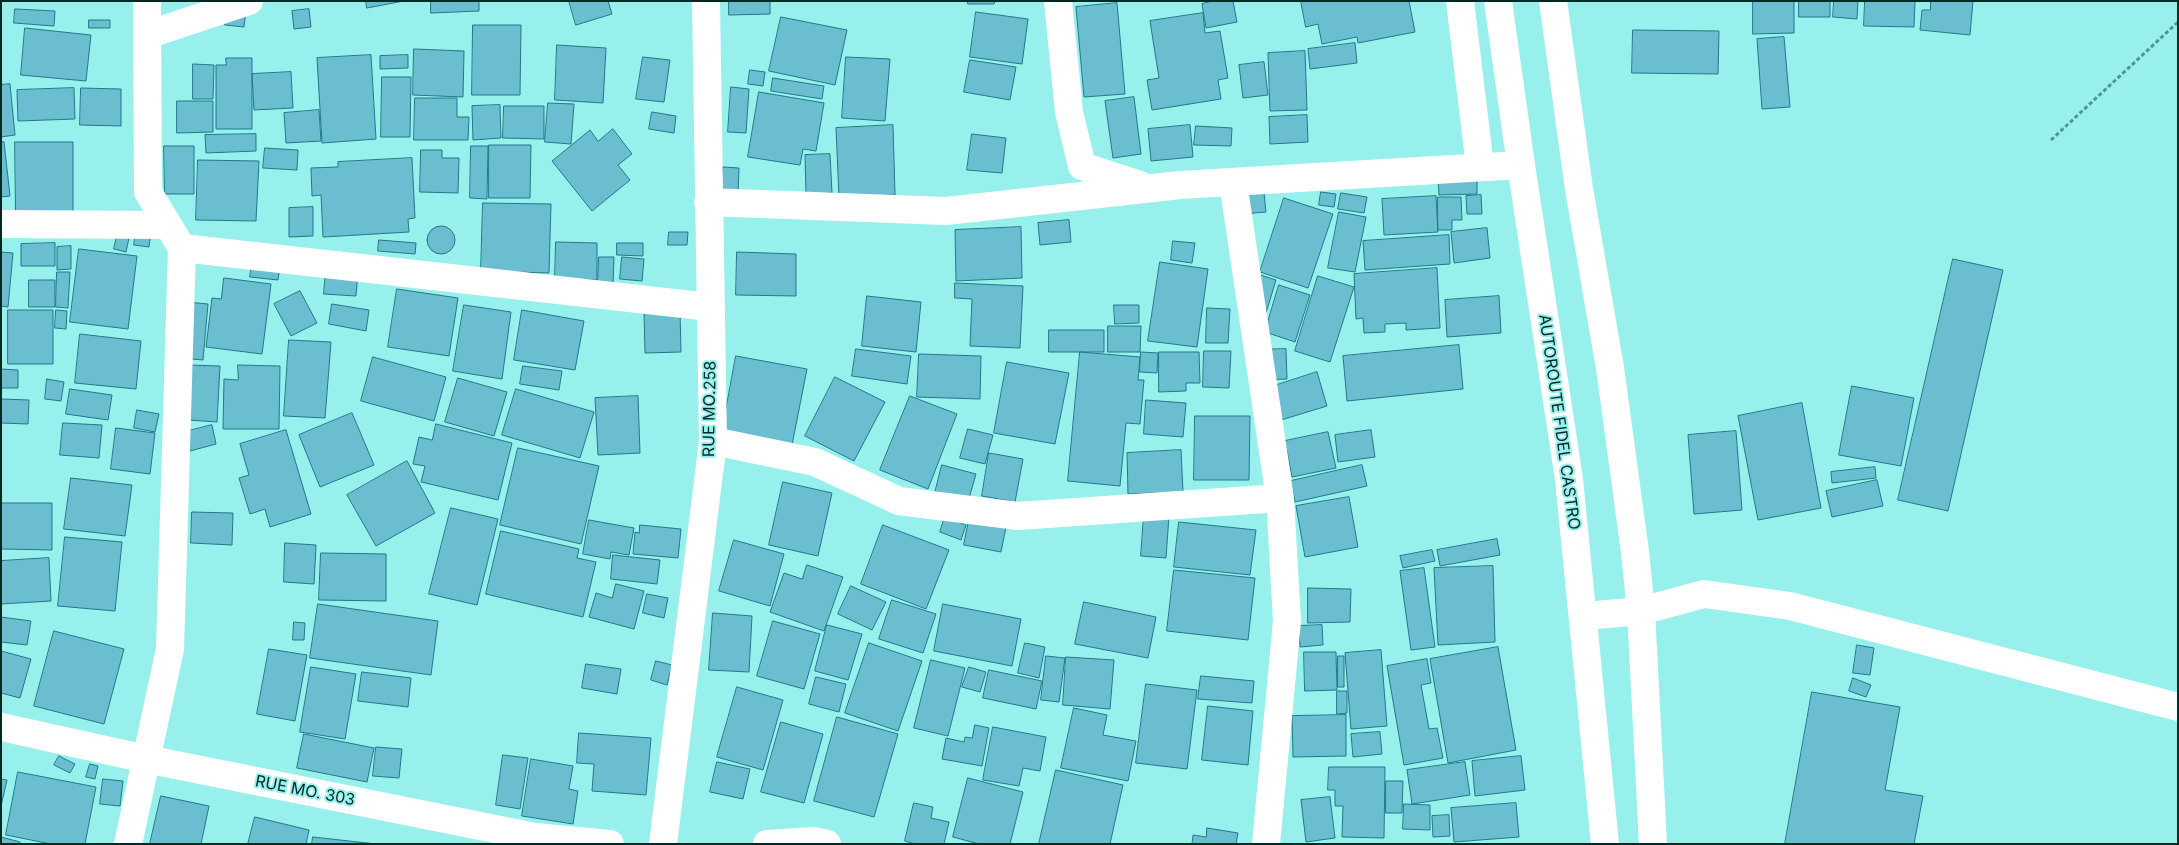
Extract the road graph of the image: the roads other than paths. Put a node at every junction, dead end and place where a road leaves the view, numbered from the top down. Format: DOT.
graph roads {
  1 [pos="147,1"];
  2 [pos="249,1"];
  3 [pos="706,1"];
  4 [pos="1058,1"];
  5 [pos="1460,1"];
  6 [pos="1498,1"];
  7 [pos="1553,1"];
  8 [pos="147,35"];
  9 [pos="1521,165"];
  10 [pos="1480,167"];
  11 [pos="1233,182"];
  12 [pos="1148,188"];
  13 [pos="708,202"];
  14 [pos="1,224"];
  15 [pos="168,225"];
  16 [pos="182,248"];
  17 [pos="710,307"];
  18 [pos="713,441"];
  19 [pos="1280,498"];
  20 [pos="1641,612"];
  21 [pos="1584,616"];
  22 [pos="2178,707"];
  23 [pos="1,727"];
  24 [pos="146,759"];
  25 [pos="128,844"];
  26 [pos="610,844"];
  27 [pos="663,844"];
  28 [pos="767,844"];
  29 [pos="827,844"];
  30 [pos="1266,844"];
  31 [pos="1605,844"];
  32 [pos="1653,844"];
  1 -- 8 [label="main road"];
  2 -- 8 [label="main road"];
  3 -- 13 [label="main road, RUE MO.258"];
  4 -- 12 [label="main road"];
  5 -- 10 [label="main road"];
  6 -- 9 [label="main road, AUTOROUTE FIDEL CASTRO"];
  7 -- 20 [label="main road"];
  8 -- 15 [label="main road"];
  9 -- 10 [label="main road"];
  9 -- 21 [label="main road, AUTOROUTE FIDEL CASTRO"];
  10 -- 11 [label="main road"];
  11 -- 12 [label="main road"];
  11 -- 19 [label="main road"];
  12 -- 13 [label="main road"];
  13 -- 17 [label="main road, RUE MO.258"];
  14 -- 15 [label="main road"];
  15 -- 16 [label="main road"];
  16 -- 17 [label="main road"];
  16 -- 24 [label="main road"];
  17 -- 18 [label="main road, RUE MO.258"];
  18 -- 19 [label="main road"];
  18 -- 27 [label="main road, RUE MO.258"];
  19 -- 30 [label="main road"];
  20 -- 21 [label="main road"];
  20 -- 22 [label="main road"];
  20 -- 32 [label="main road"];
  21 -- 31 [label="main road, AUTOROUTE FIDEL CASTRO"];
  23 -- 24 [label="main road, RUE MO. 303"];
  24 -- 25 [label="main road"];
  24 -- 26 [label="main road, RUE MO. 303"];
  28 -- 29 [label="main road"];
}
